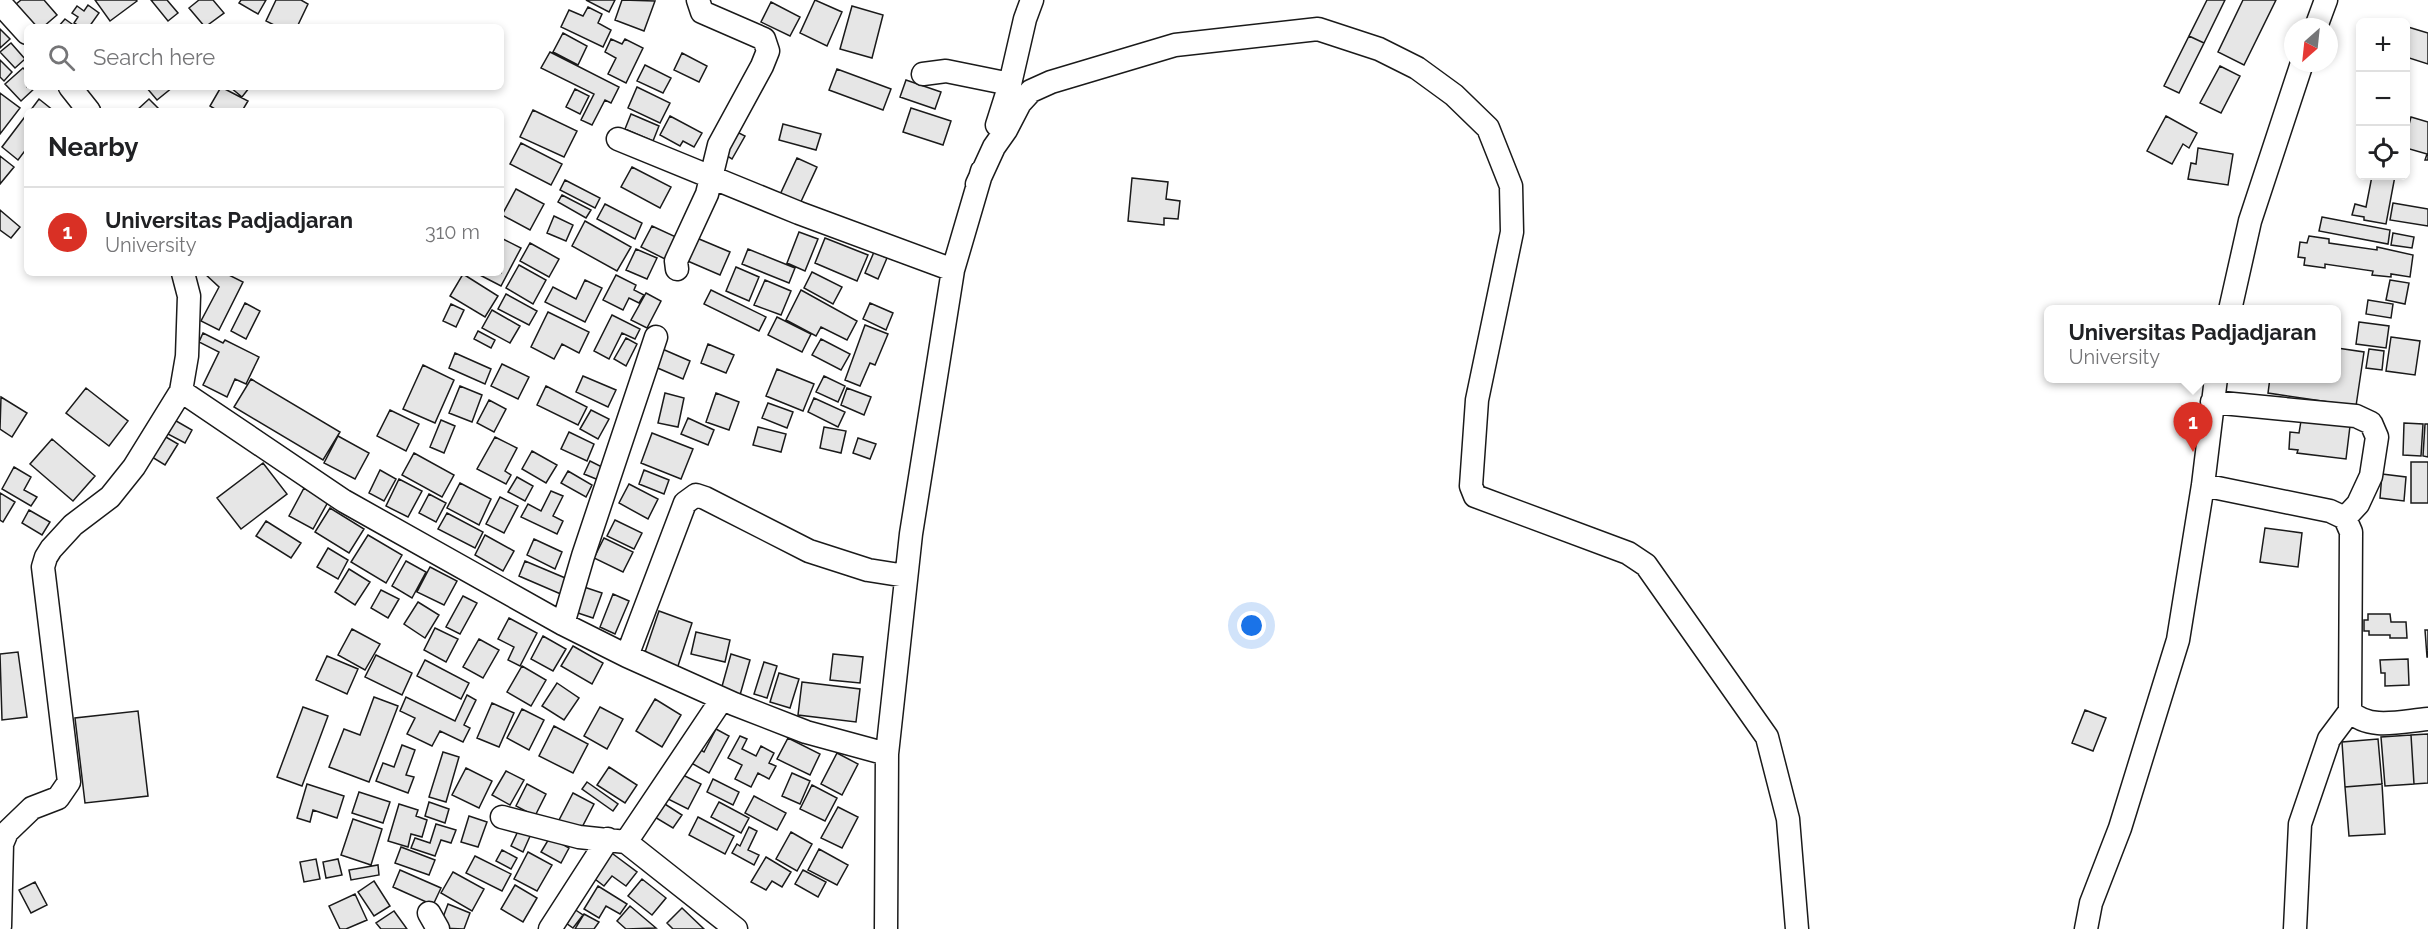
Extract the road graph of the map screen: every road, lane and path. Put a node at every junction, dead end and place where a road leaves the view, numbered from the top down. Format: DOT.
graph roads {
  1 [pos="698,0"];
  2 [pos="1032,0"];
  3 [pos="2326,0"];
  4 [pos="0,3"];
  5 [pos="2319,18"];
  6 [pos="24,30"];
  7 [pos="2299,72"];
  8 [pos="923,74"];
  9 [pos="1010,84"];
  10 [pos="72,90"];
  11 [pos="87,108"];
  12 [pos="618,139"];
  13 [pos="710,175"];
  14 [pos="977,184"];
  15 [pos="677,269"];
  16 [pos="952,270"];
  17 [pos="184,276"];
  18 [pos="2231,305"];
  19 [pos="656,337"];
  20 [pos="2215,383"];
  21 [pos="181,391"];
  22 [pos="2212,402"];
  23 [pos="2203,485"];
  24 [pos="2345,518"];
  25 [pos="906,576"];
  26 [pos="563,624"];
  27 [pos="627,656"];
  28 [pos="722,699"];
  29 [pos="2350,711"];
  30 [pos="2428,719"];
  31 [pos="887,754"];
  32 [pos="502,817"];
  33 [pos="617,841"];
  34 [pos="0,926"];
  35 [pos="550,929"];
  36 [pos="735,929"];
  37 [pos="886,929"];
  38 [pos="1797,929"];
  39 [pos="2086,929"];
  40 [pos="2295,929"];
  1 -- 13 [label="street"];
  2 -- 9 [label="street"];
  3 -- 5 [label="street"];
  4 -- 6 [label="street"];
  7 -- 18 [label="street"];
  8 -- 9 [label="street"];
  9 -- 14 [label="street"];
  10 -- 11 [label="street"];
  12 -- 13 [label="street"];
  13 -- 15 [label="street"];
  13 -- 16 [label="street"];
  14 -- 16 [label="street"];
  14 -- 38 [label="street"];
  16 -- 25 [label="street"];
  17 -- 21 [label="street"];
  19 -- 26 [label="street"];
  20 -- 22 [label="street"];
  21 -- 26 [label="street"];
  21 -- 34 [label="street"];
  22 -- 23 [label="street"];
  22 -- 24 [label="street"];
  23 -- 24 [label="street"];
  23 -- 39 [label="street"];
  24 -- 29 [label="street"];
  25 -- 27 [label="street"];
  25 -- 31 [label="street"];
  26 -- 27 [label="street"];
  27 -- 28 [label="street"];
  28 -- 31 [label="street"];
  28 -- 33 [label="street"];
  29 -- 30 [label="street"];
  29 -- 40 [label="street"];
  31 -- 37 [label="street"];
  32 -- 33 [label="street"];
  33 -- 35 [label="street"];
  33 -- 36 [label="street"];
}
